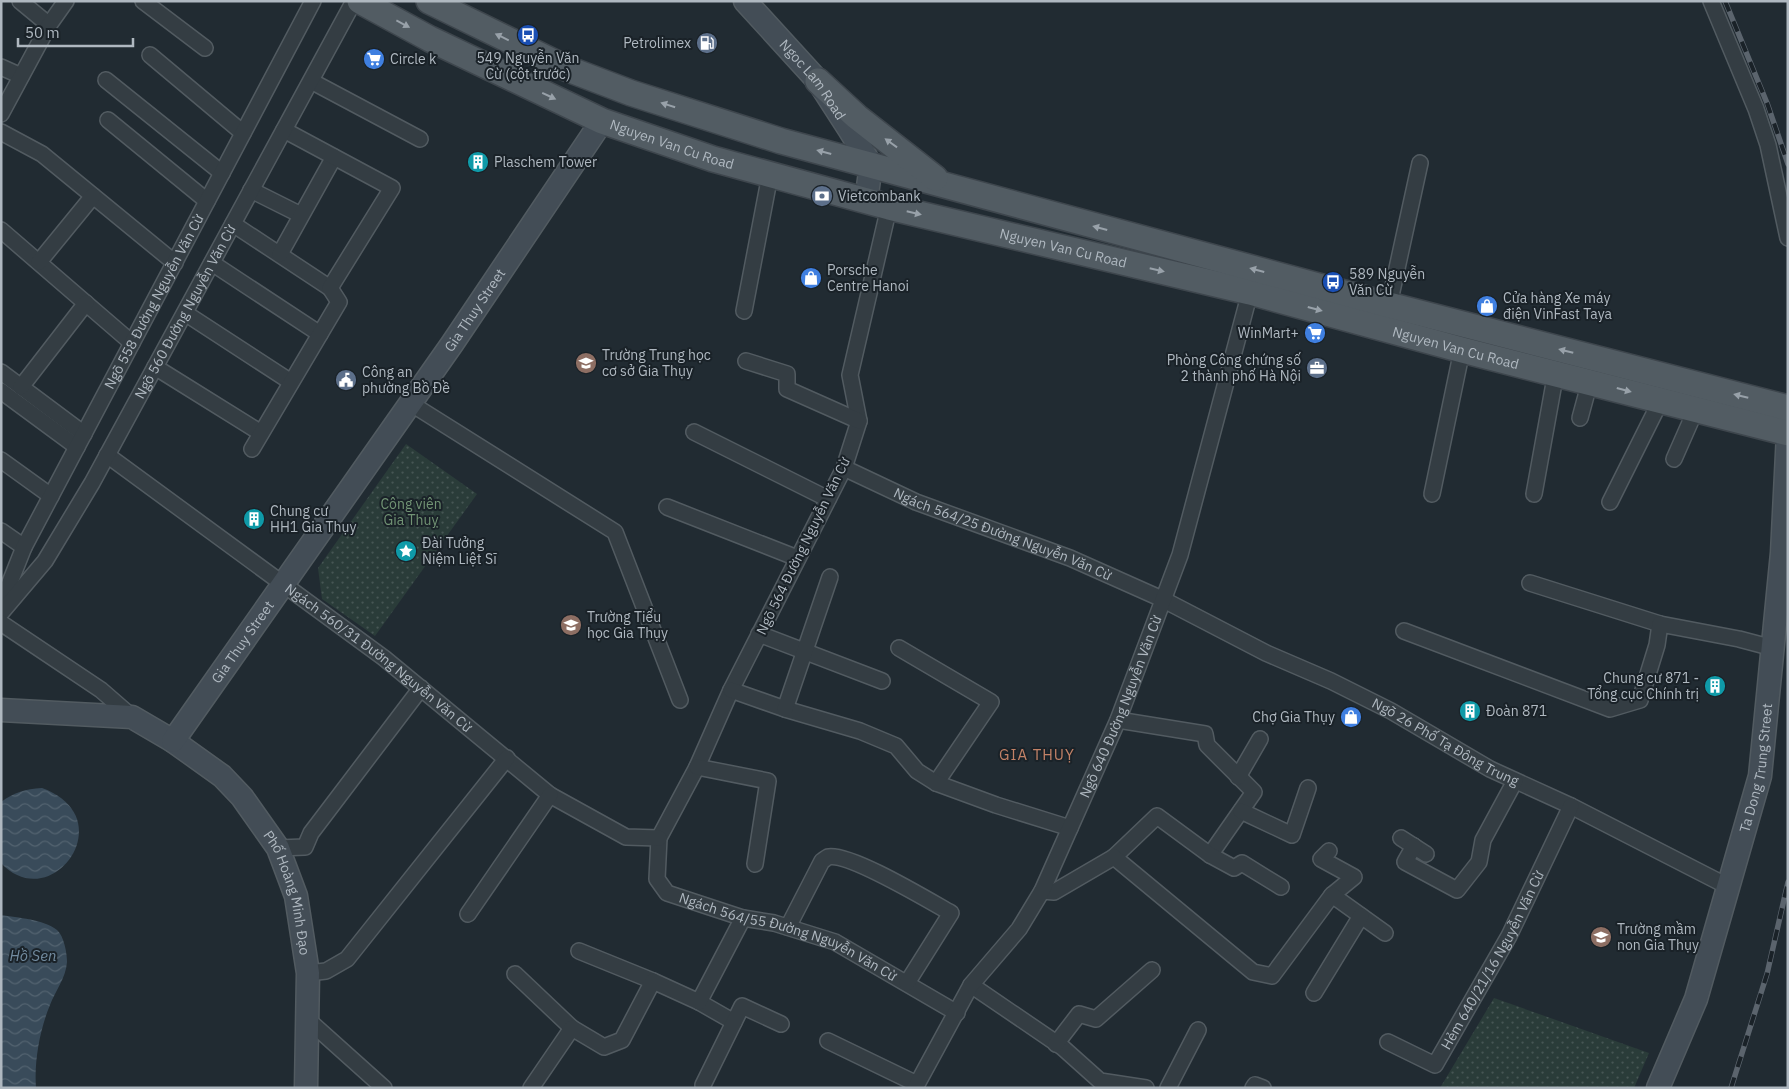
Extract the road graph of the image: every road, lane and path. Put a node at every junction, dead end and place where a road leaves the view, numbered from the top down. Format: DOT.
graph roads {
  1 [pos="20,1"];
  2 [pos="66,1"];
  3 [pos="143,1"];
  4 [pos="313,1"];
  5 [pos="354,1"];
  6 [pos="360,1"];
  7 [pos="428,1"];
  8 [pos="745,1"];
  9 [pos="1711,1"];
  10 [pos="49,25"];
  11 [pos="205,48"];
  12 [pos="150,54"];
  13 [pos="1,67"];
  14 [pos="21,76"];
  15 [pos="106,80"];
  16 [pos="311,81"];
  17 [pos="818,81"];
  18 [pos="1,114"];
  19 [pos="108,120"];
  20 [pos="602,121"];
  21 [pos="284,130"];
  22 [pos="1,132"];
  23 [pos="243,133"];
  24 [pos="420,139"];
  25 [pos="334,157"];
  26 [pos="1420,163"];
  27 [pos="871,165"];
  28 [pos="222,173"];
  29 [pos="770,175"];
  30 [pos="943,185"];
  31 [pos="251,190"];
  32 [pos="93,196"];
  33 [pos="207,201"];
  34 [pos="878,204"];
  35 [pos="301,215"];
  36 [pos="233,224"];
  37 [pos="1787,229"];
  38 [pos="1,230"];
  39 [pos="280,254"];
  40 [pos="39,262"];
  41 [pos="175,263"];
  42 [pos="212,264"];
  43 [pos="330,288"];
  44 [pos="1250,292"];
  45 [pos="86,303"];
  46 [pos="1389,305"];
  47 [pos="744,311"];
  48 [pos="184,313"];
  49 [pos="320,334"];
  50 [pos="132,342"];
  51 [pos="1462,350"];
  52 [pos="746,361"];
  53 [pos="155,367"];
  54 [pos="1,372"];
  55 [pos="1556,372"];
  56 [pos="1590,381"];
  57 [pos="291,382"];
  58 [pos="21,387"];
  59 [pos="1,391"];
  60 [pos="1661,400"];
  61 [pos="410,403"];
  62 [pos="1788,408"];
  63 [pos="1696,409"];
  64 [pos="1580,418"];
  65 [pos="859,421"];
  66 [pos="694,432"];
  67 [pos="261,433"];
  68 [pos="1788,433"];
  69 [pos="81,440"];
  70 [pos="252,449"];
  71 [pos="107,455"];
  72 [pos="1674,459"];
  73 [pos="1,460"];
  74 [pos="844,468"];
  75 [pos="1432,494"];
  76 [pos="1534,494"];
  77 [pos="51,496"];
  78 [pos="828,499"];
  79 [pos="1610,502"];
  80 [pos="667,507"];
  81 [pos="1,531"];
  82 [pos="24,547"];
  83 [pos="797,558"];
  84 [pos="830,577"];
  85 [pos="282,582"];
  86 [pos="1530,583"];
  87 [pos="1162,599"];
  88 [pos="1,605"];
  89 [pos="1,612"];
  90 [pos="1,623"];
  91 [pos="1660,624"];
  92 [pos="1404,631"];
  93 [pos="758,634"];
  94 [pos="899,648"];
  95 [pos="1773,648"];
  96 [pos="804,653"];
  97 [pos="882,681"];
  98 [pos="421,688"];
  99 [pos="730,690"];
  100 [pos="680,700"];
  101 [pos="785,709"];
  102 [pos="1,710"];
  103 [pos="132,717"];
  104 [pos="1118,720"];
  105 [pos="1260,739"];
  106 [pos="173,741"];
  107 [pos="507,758"];
  108 [pos="696,767"];
  109 [pos="1238,777"];
  110 [pos="1515,781"];
  111 [pos="936,783"];
  112 [pos="1308,788"];
  113 [pos="550,795"];
  114 [pos="1571,806"];
  115 [pos="1240,811"];
  116 [pos="1070,828"];
  117 [pos="659,838"];
  118 [pos="1414,846"];
  119 [pos="278,848"];
  120 [pos="1329,850"];
  121 [pos="1210,854"];
  122 [pos="1114,857"];
  123 [pos="755,864"];
  124 [pos="1281,887"];
  125 [pos="1730,887"];
  126 [pos="1042,891"];
  127 [pos="1332,895"];
  128 [pos="468,914"];
  129 [pos="1361,916"];
  130 [pos="743,918"];
  131 [pos="788,927"];
  132 [pos="1385,933"];
  133 [pos="579,951"];
  134 [pos="1152,970"];
  135 [pos="308,973"];
  136 [pos="515,974"];
  137 [pos="653,980"];
  138 [pos="907,983"];
  139 [pos="971,985"];
  140 [pos="1314,993"];
  141 [pos="699,1002"];
  142 [pos="957,1013"];
  143 [pos="307,1019"];
  144 [pos="734,1022"];
  145 [pos="781,1024"];
  146 [pos="572,1028"];
  147 [pos="1198,1030"];
  148 [pos="828,1041"];
  149 [pos="1388,1042"];
  150 [pos="1056,1044"];
  151 [pos="703,1085"];
  152 [pos="916,1086"];
  153 [pos="306,1088"];
  154 [pos="384,1088"];
  155 [pos="531,1088"];
  156 [pos="1146,1088"];
  157 [pos="1168,1088"];
  158 [pos="1253,1088"];
  159 [pos="1263,1088"];
  160 [pos="1658,1088"];
  1 -- 10 [label="street"];
  2 -- 10 [label="street"];
  3 -- 11 [label="street"];
  4 -- 23 [label="street, Ngõ 558 Đường Nguyễn Văn Cừ"];
  5 -- 16 [label="street, Ngõ 560 Đường Nguyễn Văn Cừ"];
  6 -- 20 [label="main road, Nguyen Van Cu Road, one-way"];
  27 -- 7 [label="main road, Nguyen Van Cu Road, one-way"];
  8 -- 17 [label="street, Ngoc Lam Road"];
  9 -- 37 [label="street"];
  10 -- 14 [label="street"];
  12 -- 23 [label="street"];
  13 -- 14 [label="street"];
  14 -- 18 [label="street"];
  15 -- 28 [label="street"];
  16 -- 21 [label="street, Ngõ 560 Đường Nguyễn Văn Cừ"];
  16 -- 24 [label="street"];
  17 -- 27 [label="street, Ngoc Lam Road"];
  30 -- 17 [label="main road, one-way"];
  19 -- 33 [label="street"];
  20 -- 29 [label="main road, Nguyen Van Cu Road"];
  20 -- 61 [label="street, Gia Thuy Street"];
  21 -- 25 [label="street"];
  21 -- 31 [label="street, Ngõ 560 Đường Nguyễn Văn Cừ"];
  22 -- 32 [label="street"];
  23 -- 28 [label="street, Ngõ 558 Đường Nguyễn Văn Cừ"];
  25 -- 35 [label="street"];
  25 -- 43 [label="street"];
  26 -- 46 [label="street"];
  27 -- 30 [label="main road, Nguyen Van Cu Road"];
  27 -- 34 [label="street"];
  28 -- 33 [label="street, Ngõ 558 Đường Nguyễn Văn Cừ"];
  29 -- 34 [label="main road, Nguyen Van Cu Road"];
  29 -- 47 [label="street"];
  46 -- 30 [label="main road, Nguyen Van Cu Road, one-way"];
  31 -- 35 [label="street"];
  31 -- 36 [label="street, Ngõ 560 Đường Nguyễn Văn Cừ"];
  32 -- 40 [label="street"];
  32 -- 41 [label="street"];
  33 -- 41 [label="street, Ngõ 558 Đường Nguyễn Văn Cừ"];
  34 -- 44 [label="main road, Nguyen Van Cu Road, one-way"];
  34 -- 65 [label="street, Ngõ 564 Đường Nguyễn Văn Cừ"];
  35 -- 39 [label="street"];
  36 -- 39 [label="street"];
  36 -- 42 [label="street, Ngõ 560 Đường Nguyễn Văn Cừ"];
  38 -- 40 [label="street"];
  39 -- 43 [label="street"];
  40 -- 45 [label="street"];
  41 -- 50 [label="street, Ngõ 558 Đường Nguyễn Văn Cừ"];
  42 -- 48 [label="street, Ngõ 560 Đường Nguyễn Văn Cừ"];
  42 -- 49 [label="street"];
  43 -- 49 [label="street"];
  44 -- 51 [label="main road, Nguyen Van Cu Road, one-way"];
  44 -- 87 [label="street, Ngõ 640 Đường Nguyễn Văn Cừ"];
  45 -- 50 [label="street"];
  45 -- 58 [label="street"];
  62 -- 46 [label="main road, Nguyen Van Cu Road, one-way"];
  48 -- 53 [label="street, Ngõ 560 Đường Nguyễn Văn Cừ"];
  48 -- 57 [label="street"];
  49 -- 57 [label="street"];
  50 -- 69 [label="street, Ngõ 558 Đường Nguyễn Văn Cừ"];
  51 -- 55 [label="main road, Nguyen Van Cu Road"];
  51 -- 75 [label="street"];
  52 -- 65 [label="street"];
  53 -- 67 [label="street"];
  53 -- 71 [label="street, Ngõ 560 Đường Nguyễn Văn Cừ"];
  54 -- 58 [label="street"];
  55 -- 56 [label="main road, Nguyen Van Cu Road"];
  55 -- 76 [label="street"];
  56 -- 60 [label="main road, Nguyen Van Cu Road, one-way"];
  56 -- 64 [label="street"];
  57 -- 67 [label="street"];
  58 -- 69 [label="street"];
  59 -- 69 [label="street"];
  60 -- 63 [label="main road, Nguyen Van Cu Road"];
  60 -- 79 [label="street"];
  61 -- 85 [label="street, Gia Thuy Street"];
  61 -- 100 [label="street"];
  63 -- 68 [label="main road, Nguyen Van Cu Road"];
  63 -- 72 [label="street"];
  65 -- 74 [label="street, Ngõ 564 Đường Nguyễn Văn Cừ"];
  66 -- 78 [label="street"];
  67 -- 70 [label="street"];
  68 -- 95 [label="street, Ta Dong Trung Street"];
  69 -- 77 [label="street, Ngõ 558 Đường Nguyễn Văn Cừ"];
  71 -- 85 [label="street, Ngách 560/31 Đường Nguyễn Văn Cừ"];
  71 -- 89 [label="street, Ngõ 560 Đường Nguyễn Văn Cừ"];
  73 -- 77 [label="street"];
  74 -- 78 [label="street, Ngõ 564 Đường Nguyễn Văn Cừ"];
  74 -- 87 [label="street, Ngách 564/25 Đường Nguyễn Văn Cừ"];
  77 -- 82 [label="street, Ngõ 558 Đường Nguyễn Văn Cừ"];
  78 -- 83 [label="street, Ngõ 564 Đường Nguyễn Văn Cừ"];
  80 -- 83 [label="street"];
  81 -- 82 [label="street"];
  82 -- 88 [label="street, Ngõ 558 Đường Nguyễn Văn Cừ"];
  83 -- 93 [label="street, Ngõ 564 Đường Nguyễn Văn Cừ"];
  84 -- 96 [label="street"];
  85 -- 98 [label="street, Ngách 560/31 Đường Nguyễn Văn Cừ"];
  85 -- 106 [label="street, Gia Thuy Street"];
  86 -- 91 [label="street"];
  87 -- 104 [label="street, Ngõ 640 Đường Nguyễn Văn Cừ"];
  87 -- 110 [label="street, Ngõ 26 Phố Tạ Đông Trung"];
  90 -- 103 [label="street"];
  91 -- 92 [label="street"];
  91 -- 95 [label="street"];
  93 -- 96 [label="street"];
  93 -- 99 [label="street, Ngõ 564 Đường Nguyễn Văn Cừ"];
  94 -- 111 [label="street"];
  95 -- 125 [label="street, Ta Dong Trung Street"];
  96 -- 97 [label="street"];
  96 -- 101 [label="street"];
  98 -- 107 [label="street, Ngách 560/31 Đường Nguyễn Văn Cừ"];
  98 -- 119 [label="street"];
  99 -- 101 [label="street"];
  99 -- 108 [label="street, Ngõ 564 Đường Nguyễn Văn Cừ"];
  101 -- 111 [label="street"];
  102 -- 103 [label="street"];
  103 -- 106 [label="street, Phố Hoàng Minh Đạo"];
  104 -- 109 [label="street"];
  104 -- 116 [label="street, Ngõ 640 Đường Nguyễn Văn Cừ"];
  105 -- 109 [label="street"];
  106 -- 119 [label="street, Phố Hoàng Minh Đạo"];
  107 -- 113 [label="street, Ngách 560/31 Đường Nguyễn Văn Cừ"];
  107 -- 135 [label="street"];
  108 -- 117 [label="street, Ngõ 564 Đường Nguyễn Văn Cừ"];
  108 -- 123 [label="street"];
  109 -- 115 [label="street"];
  110 -- 114 [label="street, Ngõ 26 Phố Tạ Đông Trung"];
  110 -- 118 [label="street"];
  111 -- 116 [label="street"];
  112 -- 115 [label="street"];
  113 -- 117 [label="street, Ngách 560/31 Đường Nguyễn Văn Cừ"];
  113 -- 128 [label="street"];
  114 -- 125 [label="street, Ngõ 26 Phố Tạ Đông Trung"];
  114 -- 149 [label="street, Hẻm 640/21/16 Nguyễn Văn Cừ"];
  115 -- 121 [label="street"];
  116 -- 126 [label="street, Ngõ 640 Đường Nguyễn Văn Cừ"];
  117 -- 130 [label="street, Ngách 564/55 Đường Nguyễn Văn Cừ"];
  119 -- 135 [label="street, Phố Hoàng Minh Đạo"];
  120 -- 127 [label="street"];
  121 -- 122 [label="street"];
  121 -- 124 [label="street"];
  122 -- 126 [label="street"];
  122 -- 127 [label="street"];
  125 -- 160 [label="street, Ta Dong Trung Street"];
  126 -- 139 [label="street, Ngõ 640 Đường Nguyễn Văn Cừ"];
  127 -- 129 [label="street"];
  129 -- 132 [label="street"];
  129 -- 140 [label="street"];
  130 -- 131 [label="street, Ngách 564/55 Đường Nguyễn Văn Cừ"];
  130 -- 141 [label="street"];
  131 -- 138 [label="street, Ngách 564/55 Đường Nguyễn Văn Cừ"];
  131 -- 138 [label="street"];
  133 -- 137 [label="street"];
  134 -- 150 [label="street"];
  135 -- 143 [label="street, Phố Hoàng Minh Đạo"];
  136 -- 146 [label="street"];
  137 -- 141 [label="street"];
  137 -- 146 [label="street"];
  138 -- 142 [label="street, Ngách 564/55 Đường Nguyễn Văn Cừ"];
  139 -- 142 [label="street, Ngõ 640 Đường Nguyễn Văn Cừ"];
  139 -- 150 [label="street"];
  141 -- 144 [label="street"];
  142 -- 152 [label="street, Ngõ 640 Đường Nguyễn Văn Cừ"];
  143 -- 153 [label="street, Phố Hoàng Minh Đạo"];
  143 -- 154 [label="street"];
  144 -- 145 [label="street"];
  144 -- 151 [label="street"];
  146 -- 155 [label="street"];
  147 -- 157 [label="street"];
  148 -- 152 [label="street"];
  150 -- 156 [label="street"];
  158 -- 159 [label="street"];
}
